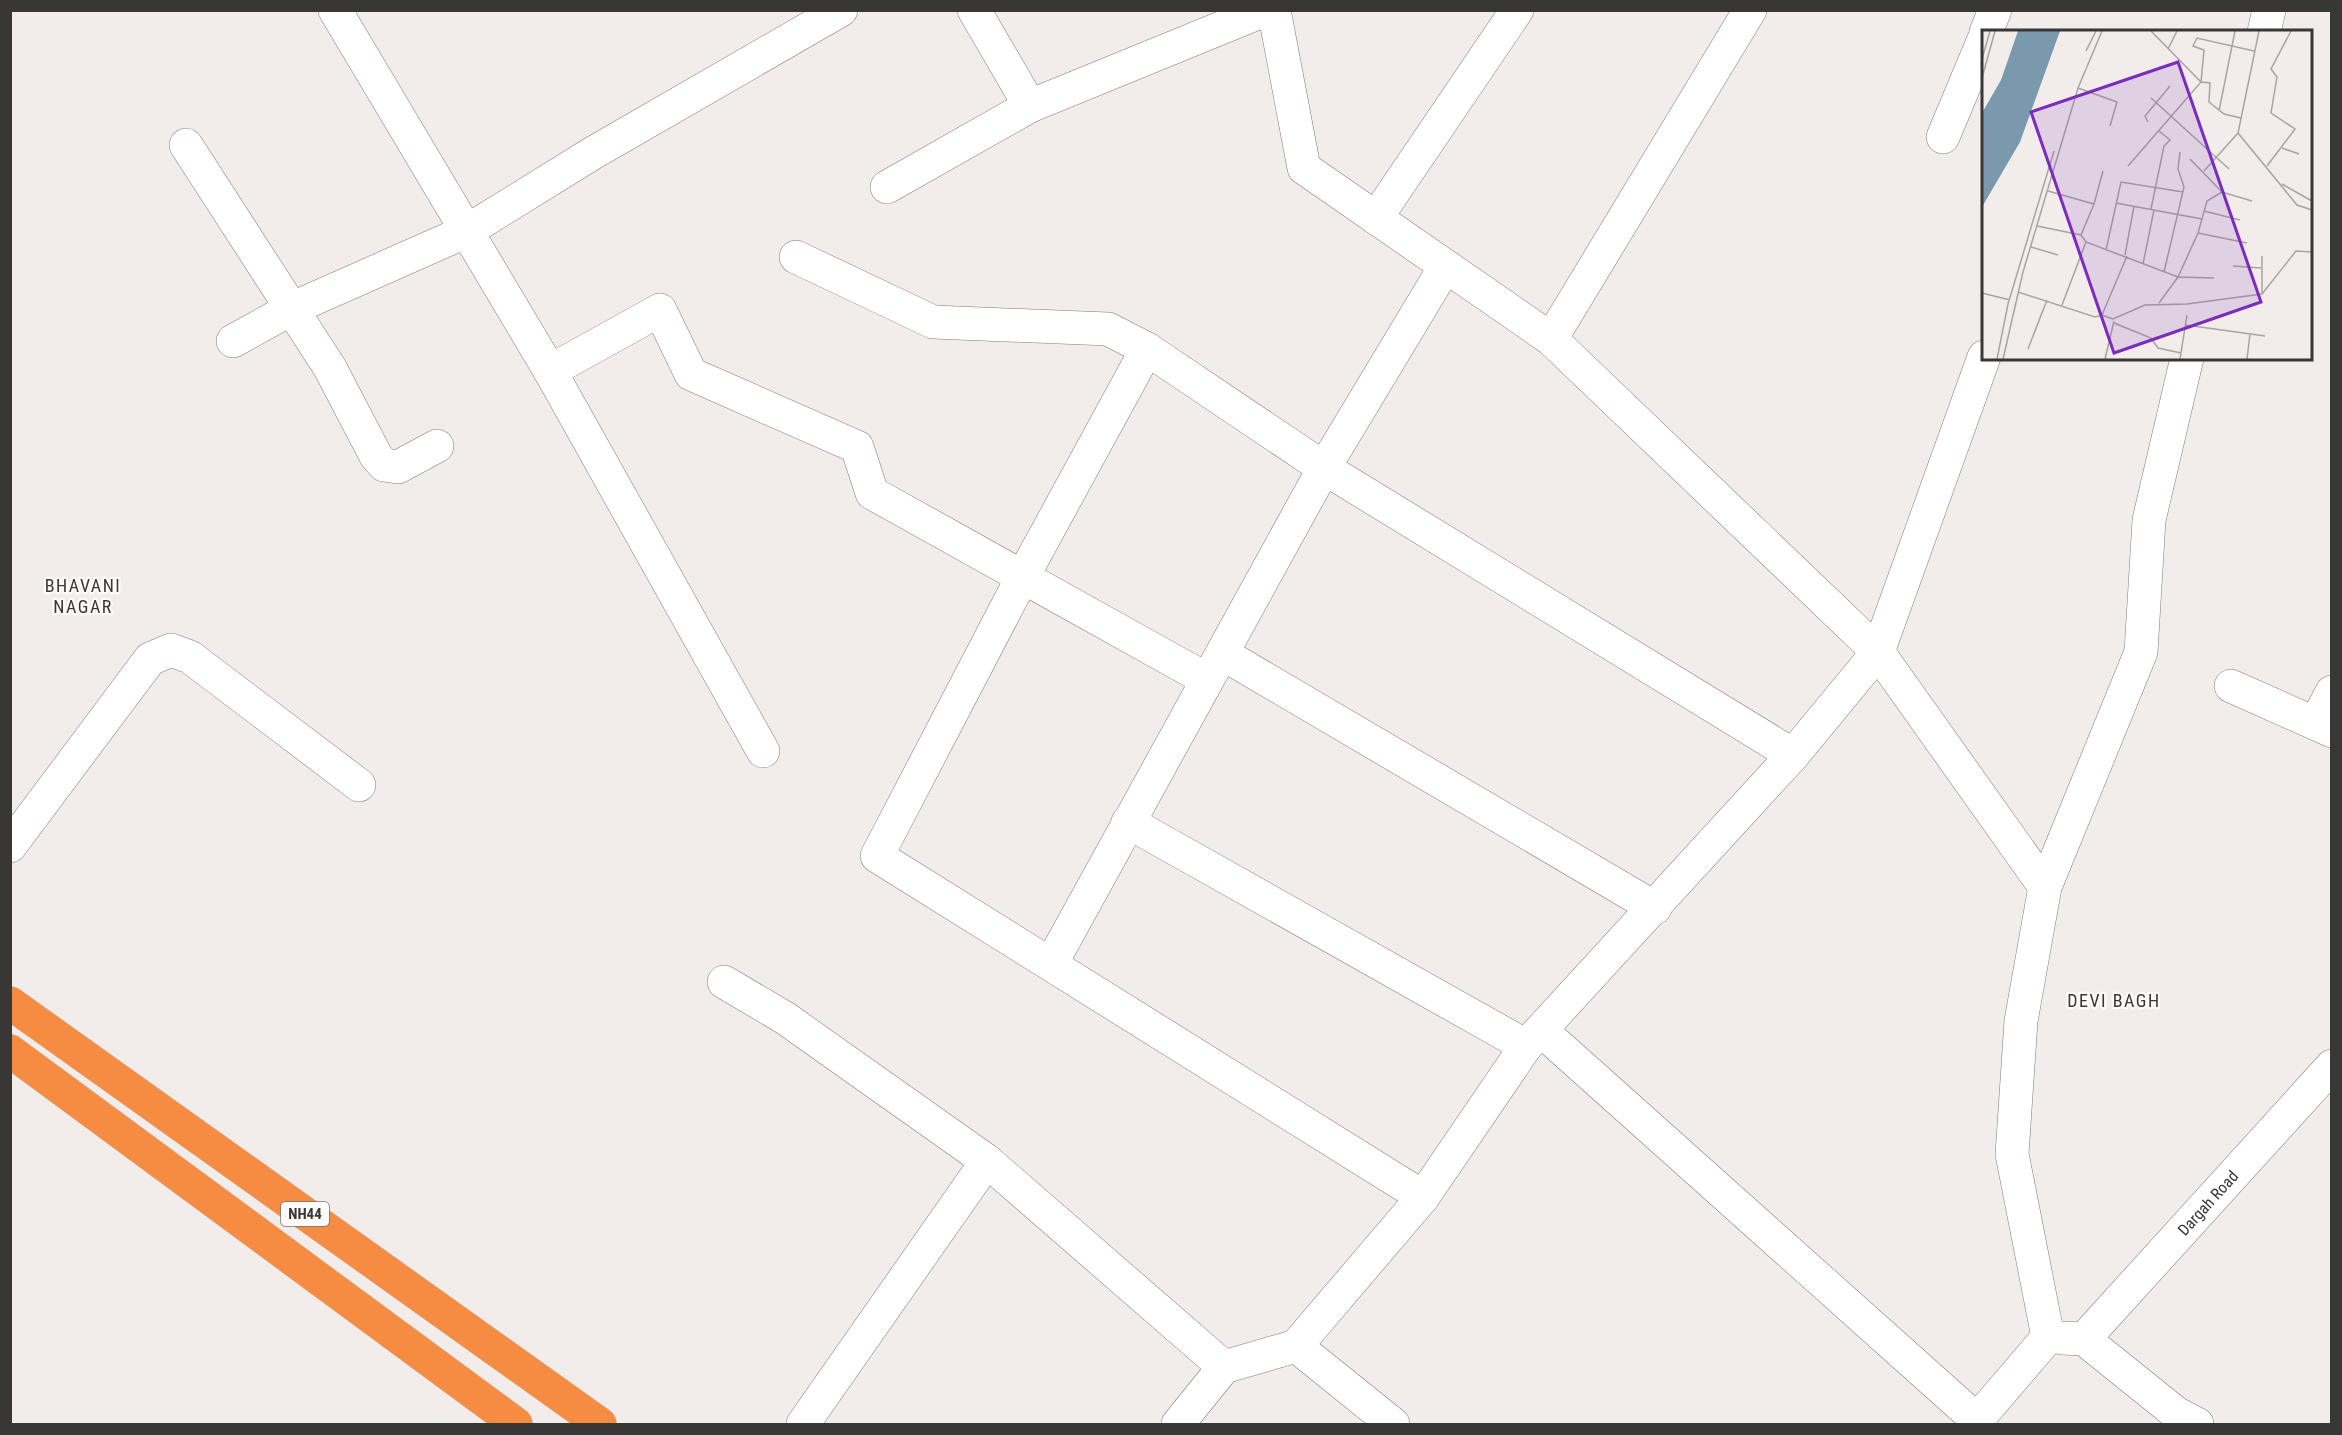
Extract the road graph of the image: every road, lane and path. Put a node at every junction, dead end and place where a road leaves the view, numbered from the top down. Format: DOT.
graph roads {
  1 [pos="335,10"];
  2 [pos="841,10"];
  3 [pos="974,10"];
  4 [pos="1265,10"];
  5 [pos="1274,10"];
  6 [pos="1517,10"];
  7 [pos="1750,10"];
  8 [pos="1995,10"];
  9 [pos="2269,10"];
  10 [pos="1987,30"];
  11 [pos="2264,30"];
  12 [pos="1982,41"];
  13 [pos="1030,106"];
  14 [pos="1942,137"];
  15 [pos="186,146"];
  16 [pos="887,187"];
  17 [pos="1376,218"];
  18 [pos="467,231"];
  19 [pos="796,257"];
  20 [pos="1445,267"];
  21 [pos="291,309"];
  22 [pos="1551,339"];
  23 [pos="233,341"];
  24 [pos="1147,350"];
  25 [pos="1982,360"];
  26 [pos="2187,360"];
  27 [pos="550,371"];
  28 [pos="436,446"];
  29 [pos="1324,468"];
  30 [pos="1022,578"];
  31 [pos="1878,652"];
  32 [pos="1215,666"];
  33 [pos="2231,686"];
  34 [pos="2331,692"];
  35 [pos="2324,726"];
  36 [pos="763,751"];
  37 [pos="1793,755"];
  38 [pos="359,785"];
  39 [pos="1128,822"];
  40 [pos="10,846"];
  41 [pos="2045,887"];
  42 [pos="1655,908"];
  43 [pos="1051,964"];
  44 [pos="724,982"];
  45 [pos="10,1003"];
  46 [pos="1534,1038"];
  47 [pos="10,1051"];
  48 [pos="2331,1066"];
  49 [pos="987,1161"];
  50 [pos="1423,1197"];
  51 [pos="2048,1337"];
  52 [pos="2084,1340"];
  53 [pos="1296,1346"];
  54 [pos="1224,1367"];
  55 [pos="1977,1422"];
  56 [pos="516,1425"];
  57 [pos="600,1425"];
  58 [pos="803,1425"];
  59 [pos="1178,1425"];
  60 [pos="1393,1425"];
  61 [pos="2197,1425"];
  1 -- 18 [label="street"];
  2 -- 18 [label="street"];
  3 -- 13 [label="street"];
  4 -- 13 [label="street"];
  5 -- 17 [label="street"];
  6 -- 17 [label="street"];
  7 -- 22 [label="street"];
  8 -- 10 [label="street"];
  9 -- 11 [label="street"];
  12 -- 14 [label="street"];
  13 -- 16 [label="street"];
  15 -- 21 [label="street"];
  17 -- 20 [label="street"];
  18 -- 21 [label="street"];
  18 -- 27 [label="street"];
  19 -- 24 [label="street"];
  20 -- 22 [label="street"];
  20 -- 29 [label="street"];
  21 -- 23 [label="street"];
  21 -- 28 [label="street"];
  22 -- 31 [label="street"];
  24 -- 29 [label="street"];
  24 -- 30 [label="street"];
  25 -- 31 [label="street"];
  26 -- 41 [label="street"];
  27 -- 30 [label="street"];
  27 -- 36 [label="street"];
  29 -- 32 [label="street"];
  29 -- 37 [label="street"];
  30 -- 32 [label="street"];
  30 -- 43 [label="street"];
  31 -- 37 [label="street"];
  31 -- 41 [label="street"];
  32 -- 39 [label="street"];
  32 -- 42 [label="street"];
  33 -- 35 [label="street"];
  34 -- 35 [label="street"];
  37 -- 42 [label="street"];
  38 -- 40 [label="street"];
  39 -- 43 [label="street"];
  39 -- 46 [label="street"];
  41 -- 51 [label="street"];
  42 -- 46 [label="street"];
  43 -- 50 [label="street"];
  44 -- 49 [label="street"];
  45 -- 57 [label="highway, NH44"];
  46 -- 50 [label="street"];
  46 -- 55 [label="street"];
  47 -- 56 [label="highway, NH44"];
  48 -- 52 [label="street, Dargah Road"];
  49 -- 54 [label="street"];
  49 -- 58 [label="street"];
  50 -- 53 [label="street"];
  51 -- 52 [label="street"];
  51 -- 55 [label="street"];
  52 -- 61 [label="street"];
  53 -- 54 [label="street"];
  53 -- 60 [label="street"];
  54 -- 59 [label="street"];
}
